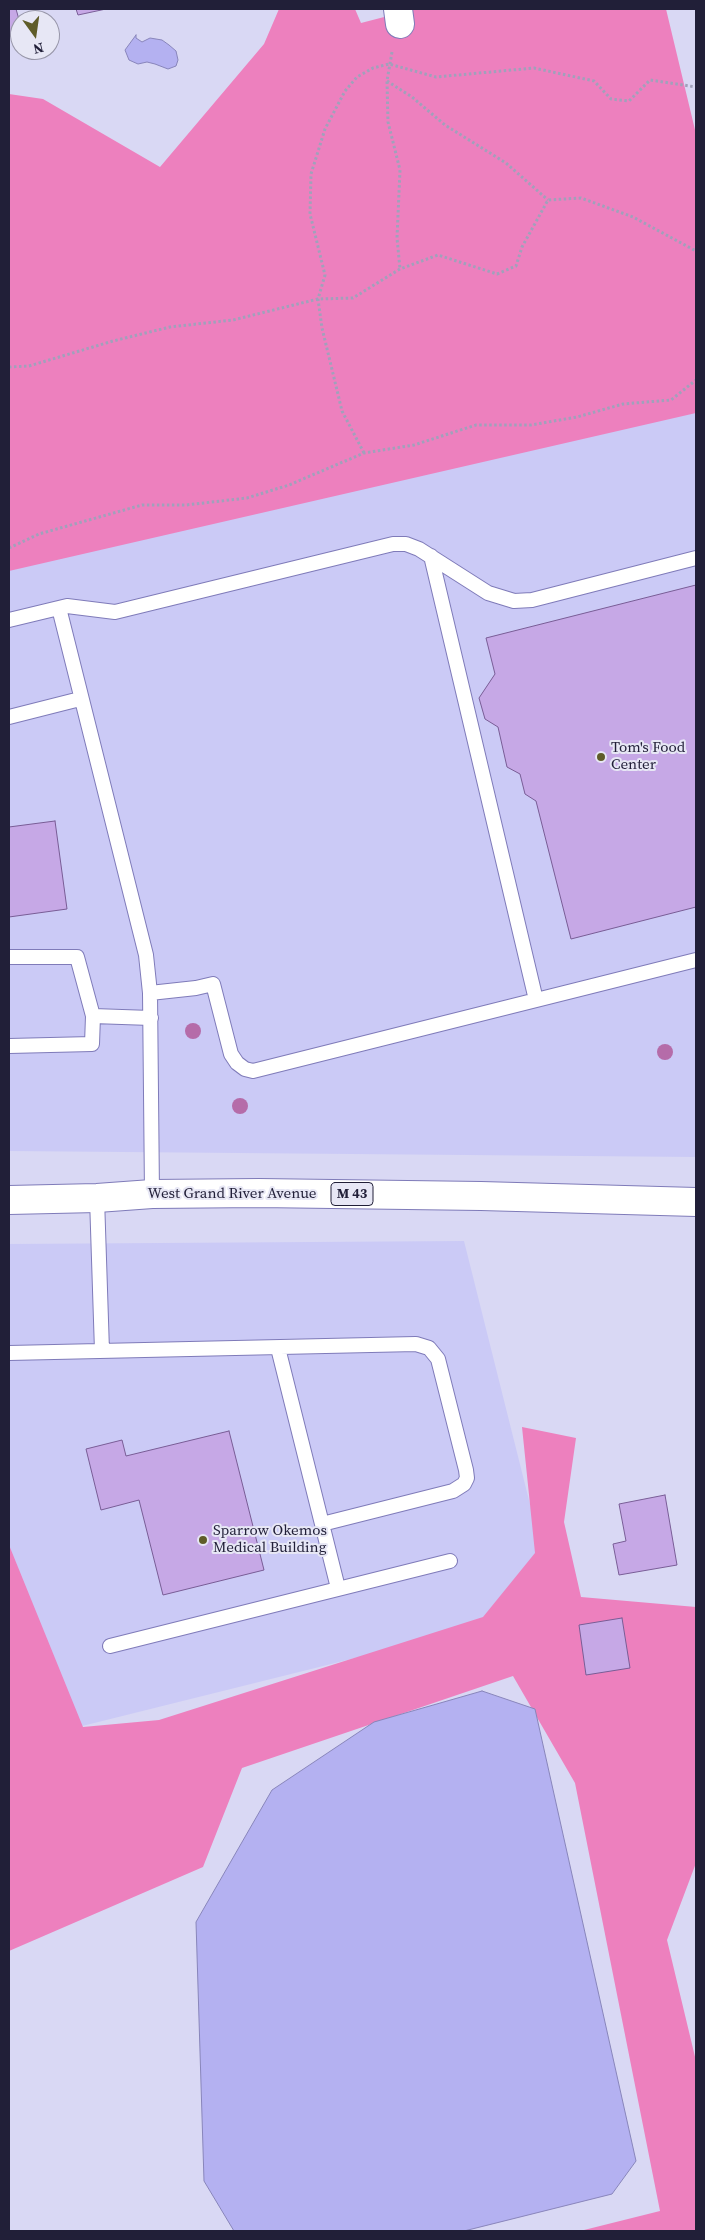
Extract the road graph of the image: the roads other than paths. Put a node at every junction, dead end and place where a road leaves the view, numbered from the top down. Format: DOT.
graph roads {
  1 [pos="431,556"];
  2 [pos="696,558"];
  3 [pos="58,608"];
  4 [pos="9,620"];
  5 [pos="80,699"];
  6 [pos="9,717"];
  7 [pos="9,957"];
  8 [pos="696,960"];
  9 [pos="150,993"];
  10 [pos="536,1000"];
  11 [pos="93,1016"];
  12 [pos="151,1018"];
  13 [pos="9,1046"];
  14 [pos="152,1194"];
  15 [pos="97,1198"];
  16 [pos="9,1200"];
  17 [pos="696,1202"];
  18 [pos="278,1348"];
  19 [pos="102,1351"];
  20 [pos="9,1353"];
  21 [pos="322,1524"];
  22 [pos="450,1561"];
  23 [pos="338,1588"];
  24 [pos="110,1646"];
  1 -- 2 [label="lane"];
  1 -- 3 [label="lane"];
  1 -- 10 [label="lane"];
  3 -- 4 [label="lane"];
  3 -- 5 [label="lane"];
  5 -- 6 [label="lane"];
  5 -- 9 [label="lane"];
  7 -- 11 [label="lane"];
  8 -- 10 [label="lane"];
  9 -- 10 [label="lane"];
  9 -- 12 [label="lane"];
  11 -- 12 [label="lane"];
  11 -- 13 [label="lane"];
  12 -- 14 [label="lane"];
  14 -- 15 [label="main road, West Grand River Avenue / M 43"];
  14 -- 17 [label="main road, West Grand River Avenue / M 43"];
  15 -- 16 [label="main road, West Grand River Avenue / M 43"];
  15 -- 19 [label="lane"];
  18 -- 19 [label="lane"];
  18 -- 21 [label="lane"];
  18 -- 21 [label="lane"];
  19 -- 20 [label="lane"];
  21 -- 23 [label="lane"];
  22 -- 23 [label="lane"];
  23 -- 24 [label="lane"];
}
